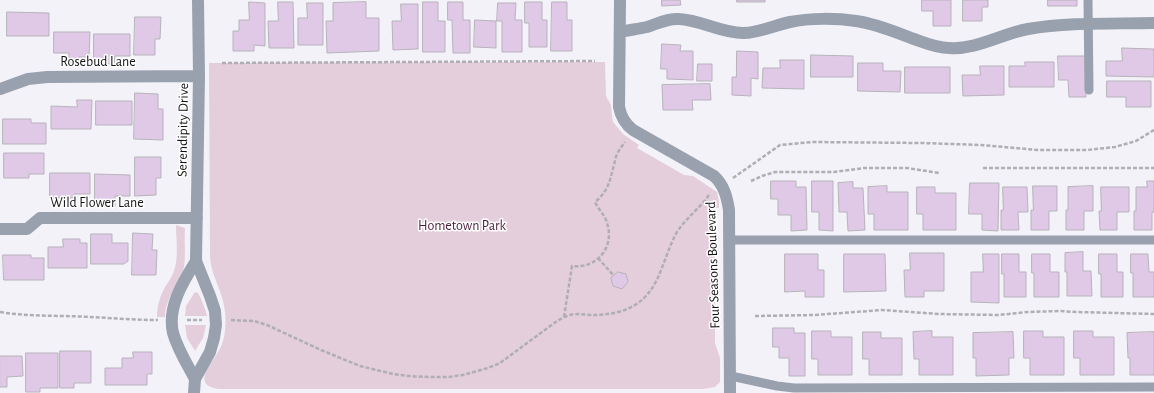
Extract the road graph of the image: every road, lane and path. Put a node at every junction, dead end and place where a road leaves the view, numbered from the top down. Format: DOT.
graph roads {
  1 [pos="198,0"];
  2 [pos="620,0"];
  3 [pos="1088,0"];
  4 [pos="1154,23"];
  5 [pos="1088,24"];
  6 [pos="620,32"];
  7 [pos="595,61"];
  8 [pos="222,63"];
  9 [pos="199,76"];
  10 [pos="0,89"];
  11 [pos="1089,90"];
  12 [pos="633,130"];
  13 [pos="1154,130"];
  14 [pos="983,168"];
  15 [pos="1154,168"];
  16 [pos="939,173"];
  17 [pos="718,180"];
  18 [pos="751,181"];
  19 [pos="197,218"];
  20 [pos="1,229"];
  21 [pos="730,240"];
  22 [pos="1154,240"];
  23 [pos="598,258"];
  24 [pos="196,261"];
  25 [pos="614,276"];
  26 [pos="0,312"];
  27 [pos="1154,314"];
  28 [pos="755,316"];
  29 [pos="564,317"];
  30 [pos="172,320"];
  31 [pos="216,320"];
  32 [pos="731,376"];
  33 [pos="195,379"];
  34 [pos="1154,387"];
  35 [pos="194,393"];
  36 [pos="730,393"];
  1 -- 9 [label="street, Serendipity Drive"];
  2 -- 6 [label="street, Four Seasons Boulevard"];
  3 -- 5 [label="lane"];
  4 -- 5 [label="street"];
  5 -- 6 [label="street"];
  5 -- 11 [label="lane"];
  6 -- 12 [label="street, Four Seasons Boulevard"];
  7 -- 8 [label="path"];
  9 -- 10 [label="street, Rosebud Lane"];
  9 -- 19 [label="street, Serendipity Drive"];
  12 -- 17 [label="street, Four Seasons Boulevard"];
  12 -- 23 [label="path"];
  13 -- 17 [label="path"];
  14 -- 15 [label="path"];
  16 -- 18 [label="path"];
  17 -- 21 [label="street, Four Seasons Boulevard"];
  17 -- 29 [label="path"];
  19 -- 20 [label="street, Wild Flower Lane"];
  19 -- 24 [label="street, Serendipity Drive"];
  21 -- 22 [label="lane"];
  21 -- 32 [label="street, Four Seasons Boulevard"];
  23 -- 25 [label="path"];
  23 -- 29 [label="path"];
  24 -- 30 [label="street, Serendipity Drive"];
  24 -- 31 [label="street, Serendipity Drive"];
  26 -- 30 [label="path"];
  27 -- 28 [label="path"];
  29 -- 31 [label="path"];
  30 -- 31 [label="path"];
  30 -- 33 [label="street, Serendipity Drive"];
  31 -- 33 [label="street, Serendipity Drive"];
  32 -- 34 [label="lane"];
  32 -- 36 [label="street, Four Seasons Boulevard"];
  33 -- 35 [label="street, Serendipity Drive"];
}
